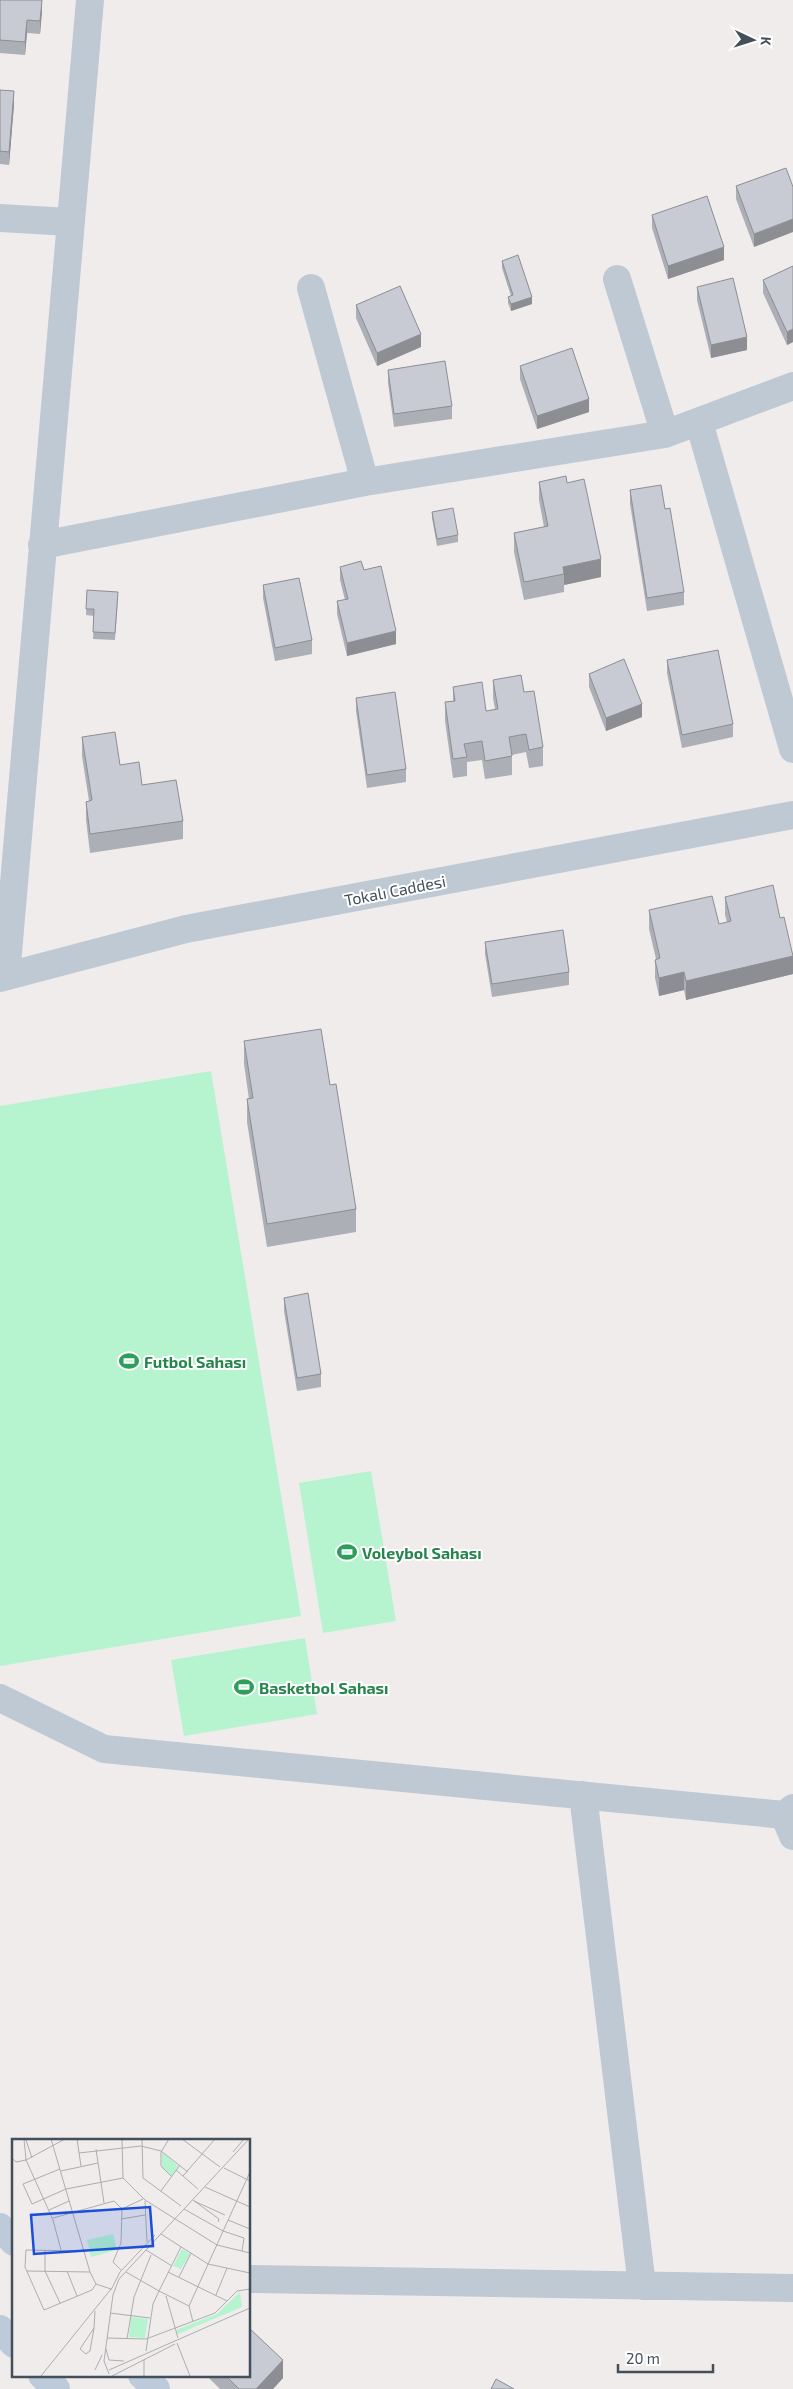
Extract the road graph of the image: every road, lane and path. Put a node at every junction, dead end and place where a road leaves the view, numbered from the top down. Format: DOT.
graph roads {
  1 [pos="90,0"];
  2 [pos="0,218"];
  3 [pos="69,222"];
  4 [pos="617,279"];
  5 [pos="311,288"];
  6 [pos="793,386"];
  7 [pos="698,422"];
  8 [pos="665,434"];
  9 [pos="365,482"];
  10 [pos="42,545"];
  11 [pos="793,749"];
  12 [pos="793,815"];
  13 [pos="3,977"];
  14 [pos="0,1698"];
  15 [pos="583,1795"];
  16 [pos="790,1820"];
  17 [pos="0,2227"];
  18 [pos="12,2240"];
  19 [pos="250,2279"];
  20 [pos="642,2286"];
  21 [pos="793,2288"];
  22 [pos="0,2329"];
  23 [pos="12,2342"];
  24 [pos="43,2376"];
  25 [pos="143,2376"];
  26 [pos="56,2389"];
  27 [pos="156,2389"];
  1 -- 3 [label="street"];
  2 -- 3 [label="street"];
  3 -- 10 [label="street"];
  4 -- 8 [label="street"];
  5 -- 9 [label="street"];
  6 -- 7 [label="street"];
  7 -- 8 [label="street"];
  7 -- 11 [label="street"];
  8 -- 9 [label="street"];
  9 -- 10 [label="street"];
  10 -- 13 [label="street"];
  12 -- 13 [label="street, Tokalı Caddesi"];
  14 -- 15 [label="street"];
  15 -- 16 [label="street"];
  15 -- 20 [label="street"];
  17 -- 18 [label="main road"];
  19 -- 20 [label="street"];
  20 -- 21 [label="street"];
  22 -- 23 [label="main road"];
  24 -- 26 [label="main road"];
  25 -- 27 [label="main road"];
}
